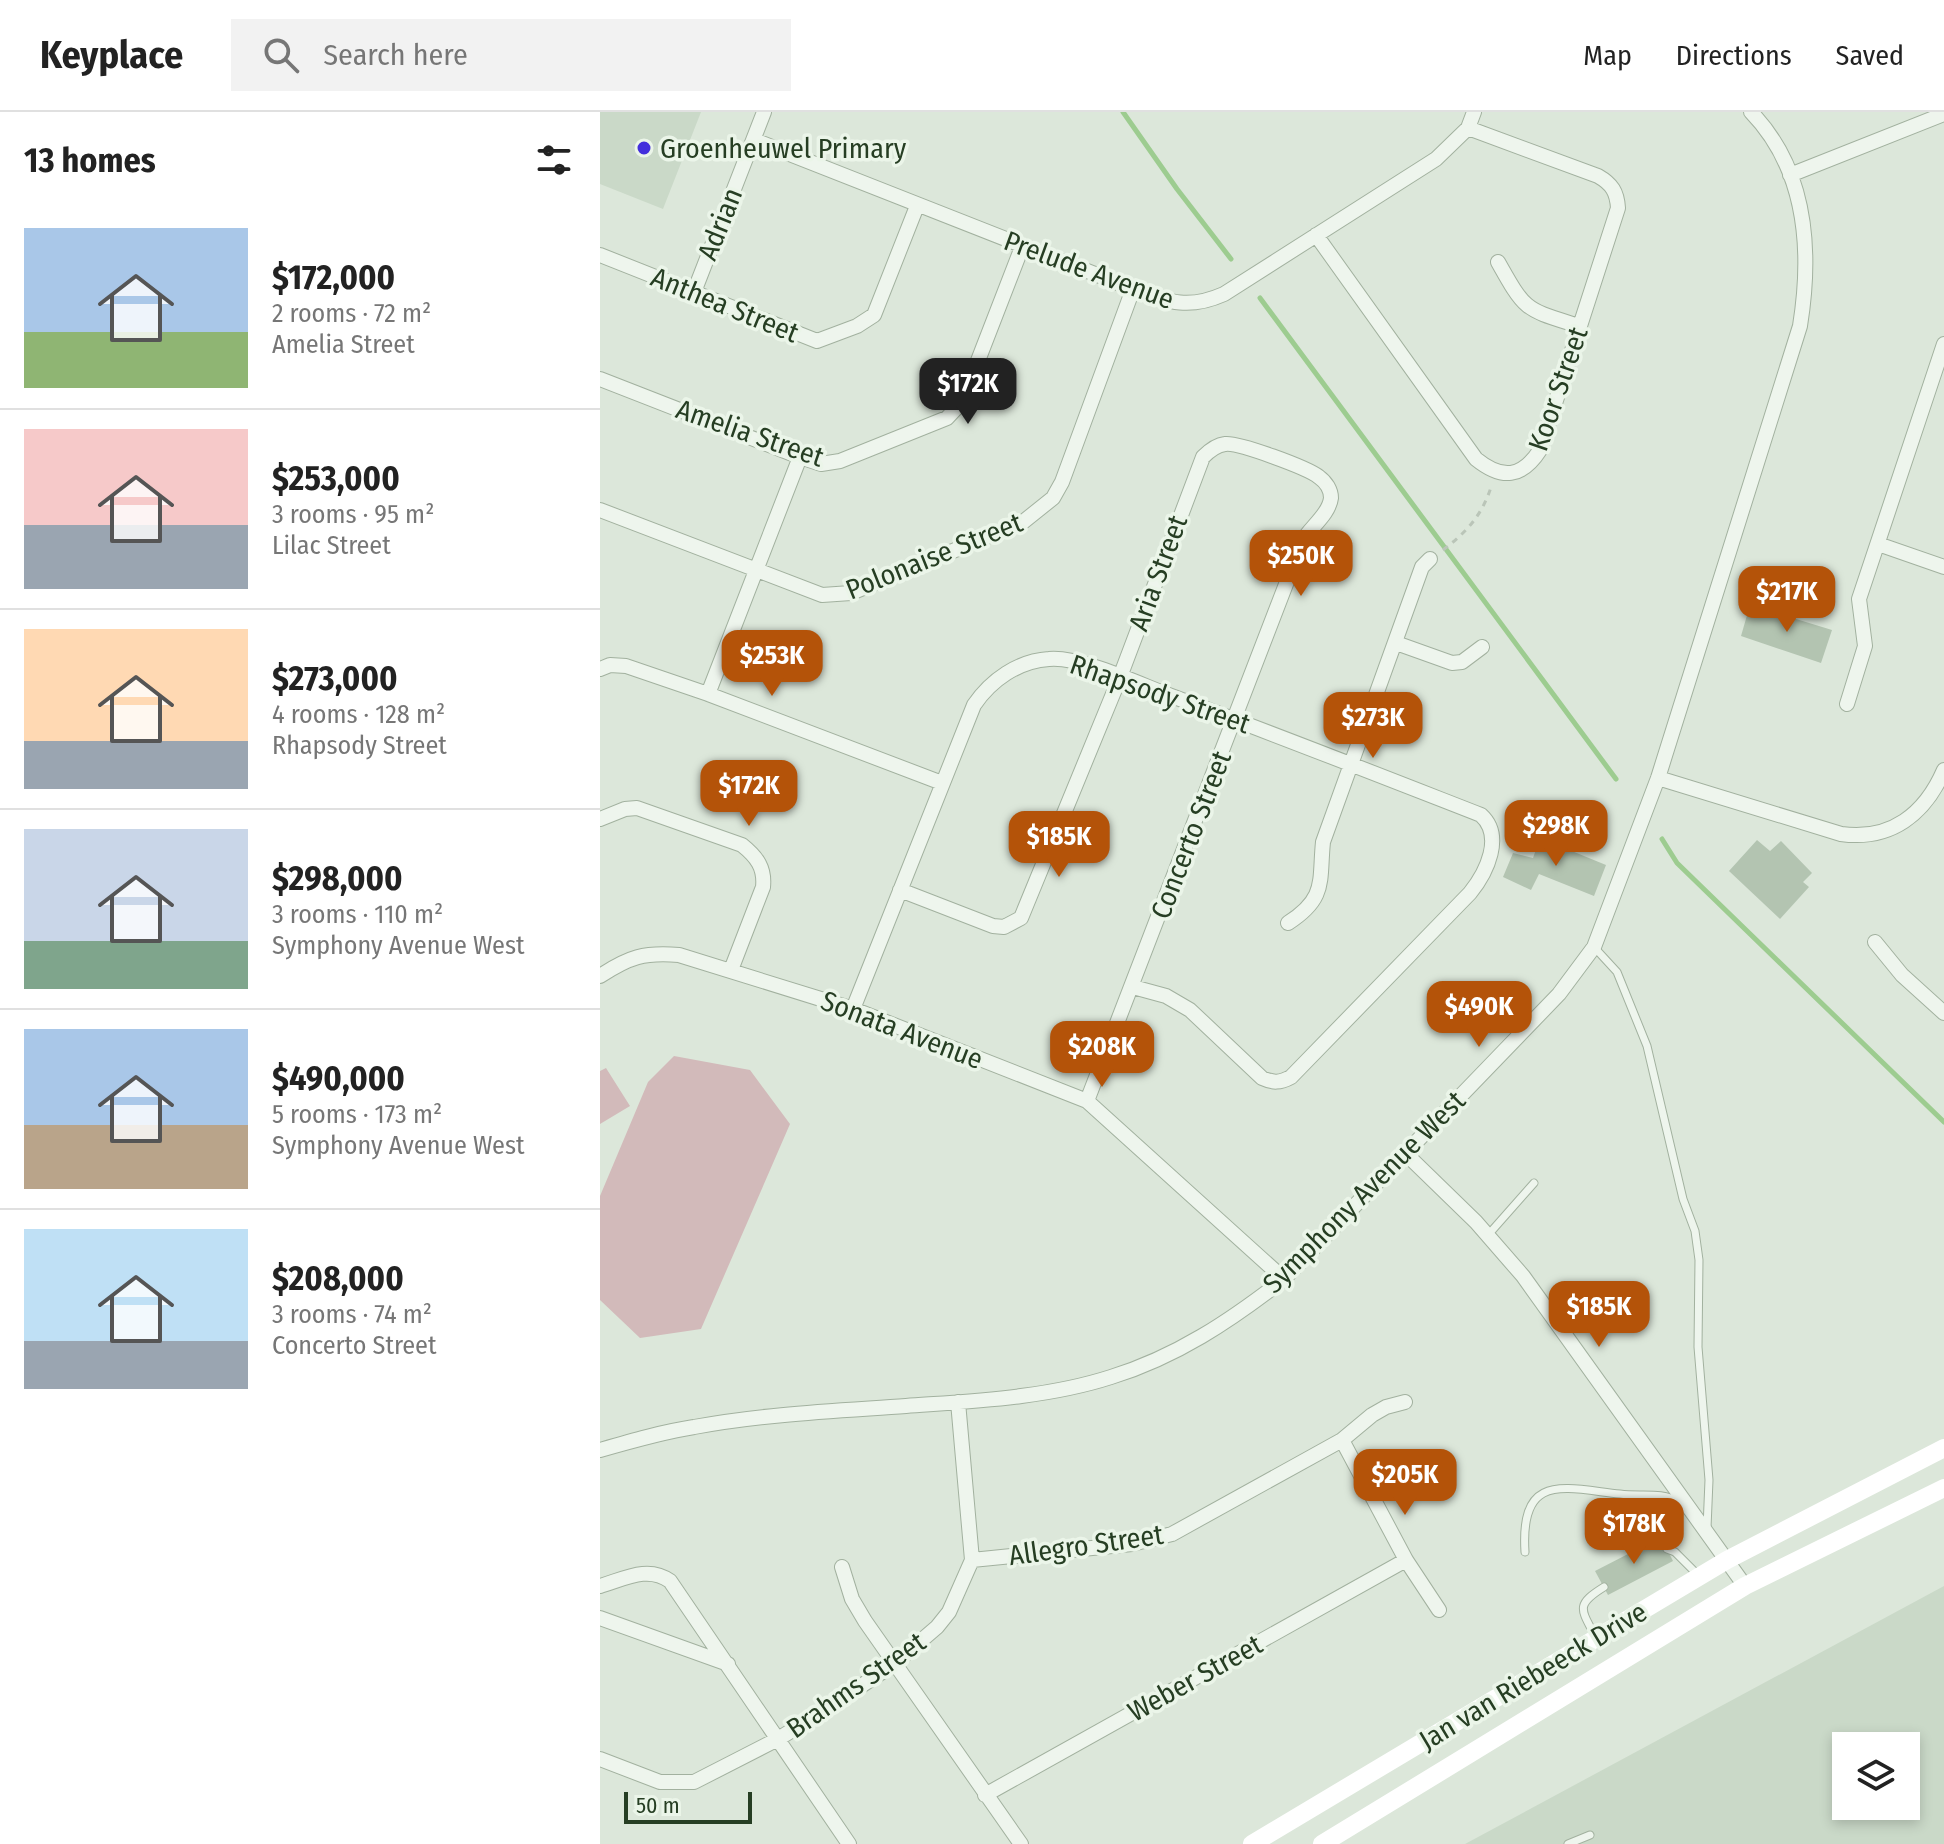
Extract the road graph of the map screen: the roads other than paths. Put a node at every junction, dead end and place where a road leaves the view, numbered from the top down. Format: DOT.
graph roads {
  1 [pos="764,112"];
  2 [pos="1474,112"];
  3 [pos="1751,112"];
  4 [pos="1944,114"];
  5 [pos="1468,128"];
  6 [pos="754,140"];
  7 [pos="1790,175"];
  8 [pos="917,206"];
  9 [pos="1316,235"];
  10 [pos="1022,247"];
  11 [pos="600,255"];
  12 [pos="1498,262"];
  13 [pos="1133,289"];
  14 [pos="694,292"];
  15 [pos="1579,326"];
  16 [pos="1944,344"];
  17 [pos="600,379"];
  18 [pos="800,457"];
  19 [pos="1327,484"];
  20 [pos="600,510"];
  21 [pos="1878,544"];
  22 [pos="1430,559"];
  23 [pos="1944,567"];
  24 [pos="755,571"];
  25 [pos="1396,643"];
  26 [pos="1482,647"];
  27 [pos="600,669"];
  28 [pos="1120,677"];
  29 [pos="708,694"];
  30 [pos="1847,704"];
  31 [pos="1235,720"];
  32 [pos="1351,764"];
  33 [pos="1944,770"];
  34 [pos="1658,778"];
  35 [pos="942,783"];
  36 [pos="600,819"];
  37 [pos="900,890"];
  38 [pos="1288,923"];
  39 [pos="1875,942"];
  40 [pos="1594,947"];
  41 [pos="731,970"];
  42 [pos="600,976"];
  43 [pos="1133,987"];
  44 [pos="853,1009"];
  45 [pos="1944,1013"];
  46 [pos="1087,1101"];
  47 [pos="1405,1153"];
  48 [pos="1534,1183"];
  49 [pos="1488,1235"];
  50 [pos="1284,1279"];
  51 [pos="958,1402"];
  52 [pos="1405,1402"];
  53 [pos="1342,1440"];
  54 [pos="1944,1448"];
  55 [pos="600,1450"];
  56 [pos="1944,1488"];
  57 [pos="1689,1507"];
  58 [pos="1707,1531"];
  59 [pos="1667,1549"];
  60 [pos="1525,1552"];
  61 [pos="972,1560"];
  62 [pos="1406,1560"];
  63 [pos="1727,1560"];
  64 [pos="842,1567"];
  65 [pos="1699,1576"];
  66 [pos="600,1586"];
  67 [pos="1745,1586"];
  68 [pos="1604,1587"];
  69 [pos="1439,1610"];
  70 [pos="600,1618"];
  71 [pos="1596,1638"];
  72 [pos="728,1664"];
  73 [pos="894,1664"];
  74 [pos="778,1739"];
  75 [pos="600,1759"];
  76 [pos="985,1795"];
  77 [pos="1590,1835"];
  78 [pos="849,1844"];
  79 [pos="1021,1844"];
  80 [pos="1252,1844"];
  81 [pos="1322,1844"];
  82 [pos="1568,1844"];
  1 -- 6 [label="street, Adrian"];
  2 -- 5 [label="street, Prelude Avenue"];
  3 -- 7 [label="street, Symphony Avenue West"];
  4 -- 7 [label="street"];
  5 -- 9 [label="street, Prelude Avenue"];
  5 -- 15 [label="street, Koor Street"];
  6 -- 8 [label="street, Prelude Avenue"];
  6 -- 14 [label="street, Adrian"];
  7 -- 34 [label="street, Symphony Avenue West"];
  8 -- 10 [label="street, Prelude Avenue"];
  8 -- 14 [label="street, Anthea Street"];
  9 -- 13 [label="street, Prelude Avenue"];
  9 -- 15 [label="street, Koor Street"];
  10 -- 13 [label="street, Prelude Avenue"];
  10 -- 18 [label="street, Amelia Street"];
  11 -- 14 [label="street, Anthea Street"];
  12 -- 15 [label="street"];
  13 -- 24 [label="street, Polonaise Street"];
  16 -- 21 [label="street"];
  17 -- 18 [label="street, Amelia Street"];
  18 -- 24 [label="street"];
  19 -- 28 [label="street, Aria Street"];
  19 -- 31 [label="street, Concerto Street"];
  20 -- 24 [label="street, Polonaise Street"];
  21 -- 23 [label="street"];
  21 -- 30 [label="street"];
  22 -- 25 [label="street"];
  24 -- 29 [label="street"];
  25 -- 26 [label="street"];
  25 -- 32 [label="street"];
  27 -- 29 [label="street"];
  28 -- 31 [label="street, Rhapsody Street"];
  28 -- 35 [label="street, Rhapsody Street"];
  28 -- 37 [label="street, Aria Street"];
  29 -- 35 [label="street"];
  31 -- 32 [label="street, Rhapsody Street"];
  31 -- 43 [label="street, Concerto Street"];
  32 -- 38 [label="street"];
  32 -- 43 [label="street, Rhapsody Street"];
  33 -- 34 [label="street"];
  34 -- 40 [label="street, Symphony Avenue West"];
  35 -- 37 [label="street, Rhapsody Street"];
  36 -- 41 [label="street"];
  37 -- 44 [label="street, Rhapsody Street"];
  39 -- 45 [label="street"];
  40 -- 47 [label="street, Symphony Avenue West"];
  40 -- 58 [label="lane"];
  41 -- 42 [label="street, Sonata Avenue"];
  41 -- 44 [label="street, Sonata Avenue"];
  43 -- 46 [label="street, Concerto Street"];
  44 -- 46 [label="street, Sonata Avenue"];
  46 -- 50 [label="street, Sonata Avenue"];
  47 -- 49 [label="street"];
  47 -- 50 [label="street, Symphony Avenue West"];
  48 -- 49 [label="lane"];
  49 -- 57 [label="street"];
  50 -- 51 [label="street, Symphony Avenue West"];
  51 -- 55 [label="street, Symphony Avenue West"];
  51 -- 61 [label="street, Brahms Street"];
  52 -- 53 [label="street, Allegro Street"];
  53 -- 61 [label="street, Allegro Street"];
  53 -- 62 [label="street"];
  54 -- 63 [label="main road, Jan van Riebeeck Drive"];
  56 -- 67 [label="main road, Jan van Riebeeck Drive"];
  57 -- 58 [label="street"];
  57 -- 60 [label="lane"];
  58 -- 63 [label="street"];
  59 -- 65 [label="lane"];
  61 -- 73 [label="street, Brahms Street"];
  62 -- 69 [label="street"];
  62 -- 76 [label="street, Weber Street"];
  63 -- 65 [label="main road, Jan van Riebeeck Drive"];
  63 -- 67 [label="street"];
  64 -- 73 [label="street"];
  65 -- 71 [label="main road, Jan van Riebeeck Drive"];
  66 -- 72 [label="street"];
  67 -- 81 [label="main road, Jan van Riebeeck Drive"];
  68 -- 71 [label="lane"];
  70 -- 72 [label="street"];
  71 -- 80 [label="main road, Jan van Riebeeck Drive"];
  72 -- 74 [label="street"];
  73 -- 74 [label="street, Brahms Street"];
  73 -- 76 [label="street"];
  74 -- 75 [label="street, Brahms Street"];
  74 -- 78 [label="street"];
  76 -- 79 [label="street"];
  77 -- 82 [label="lane"];
}
